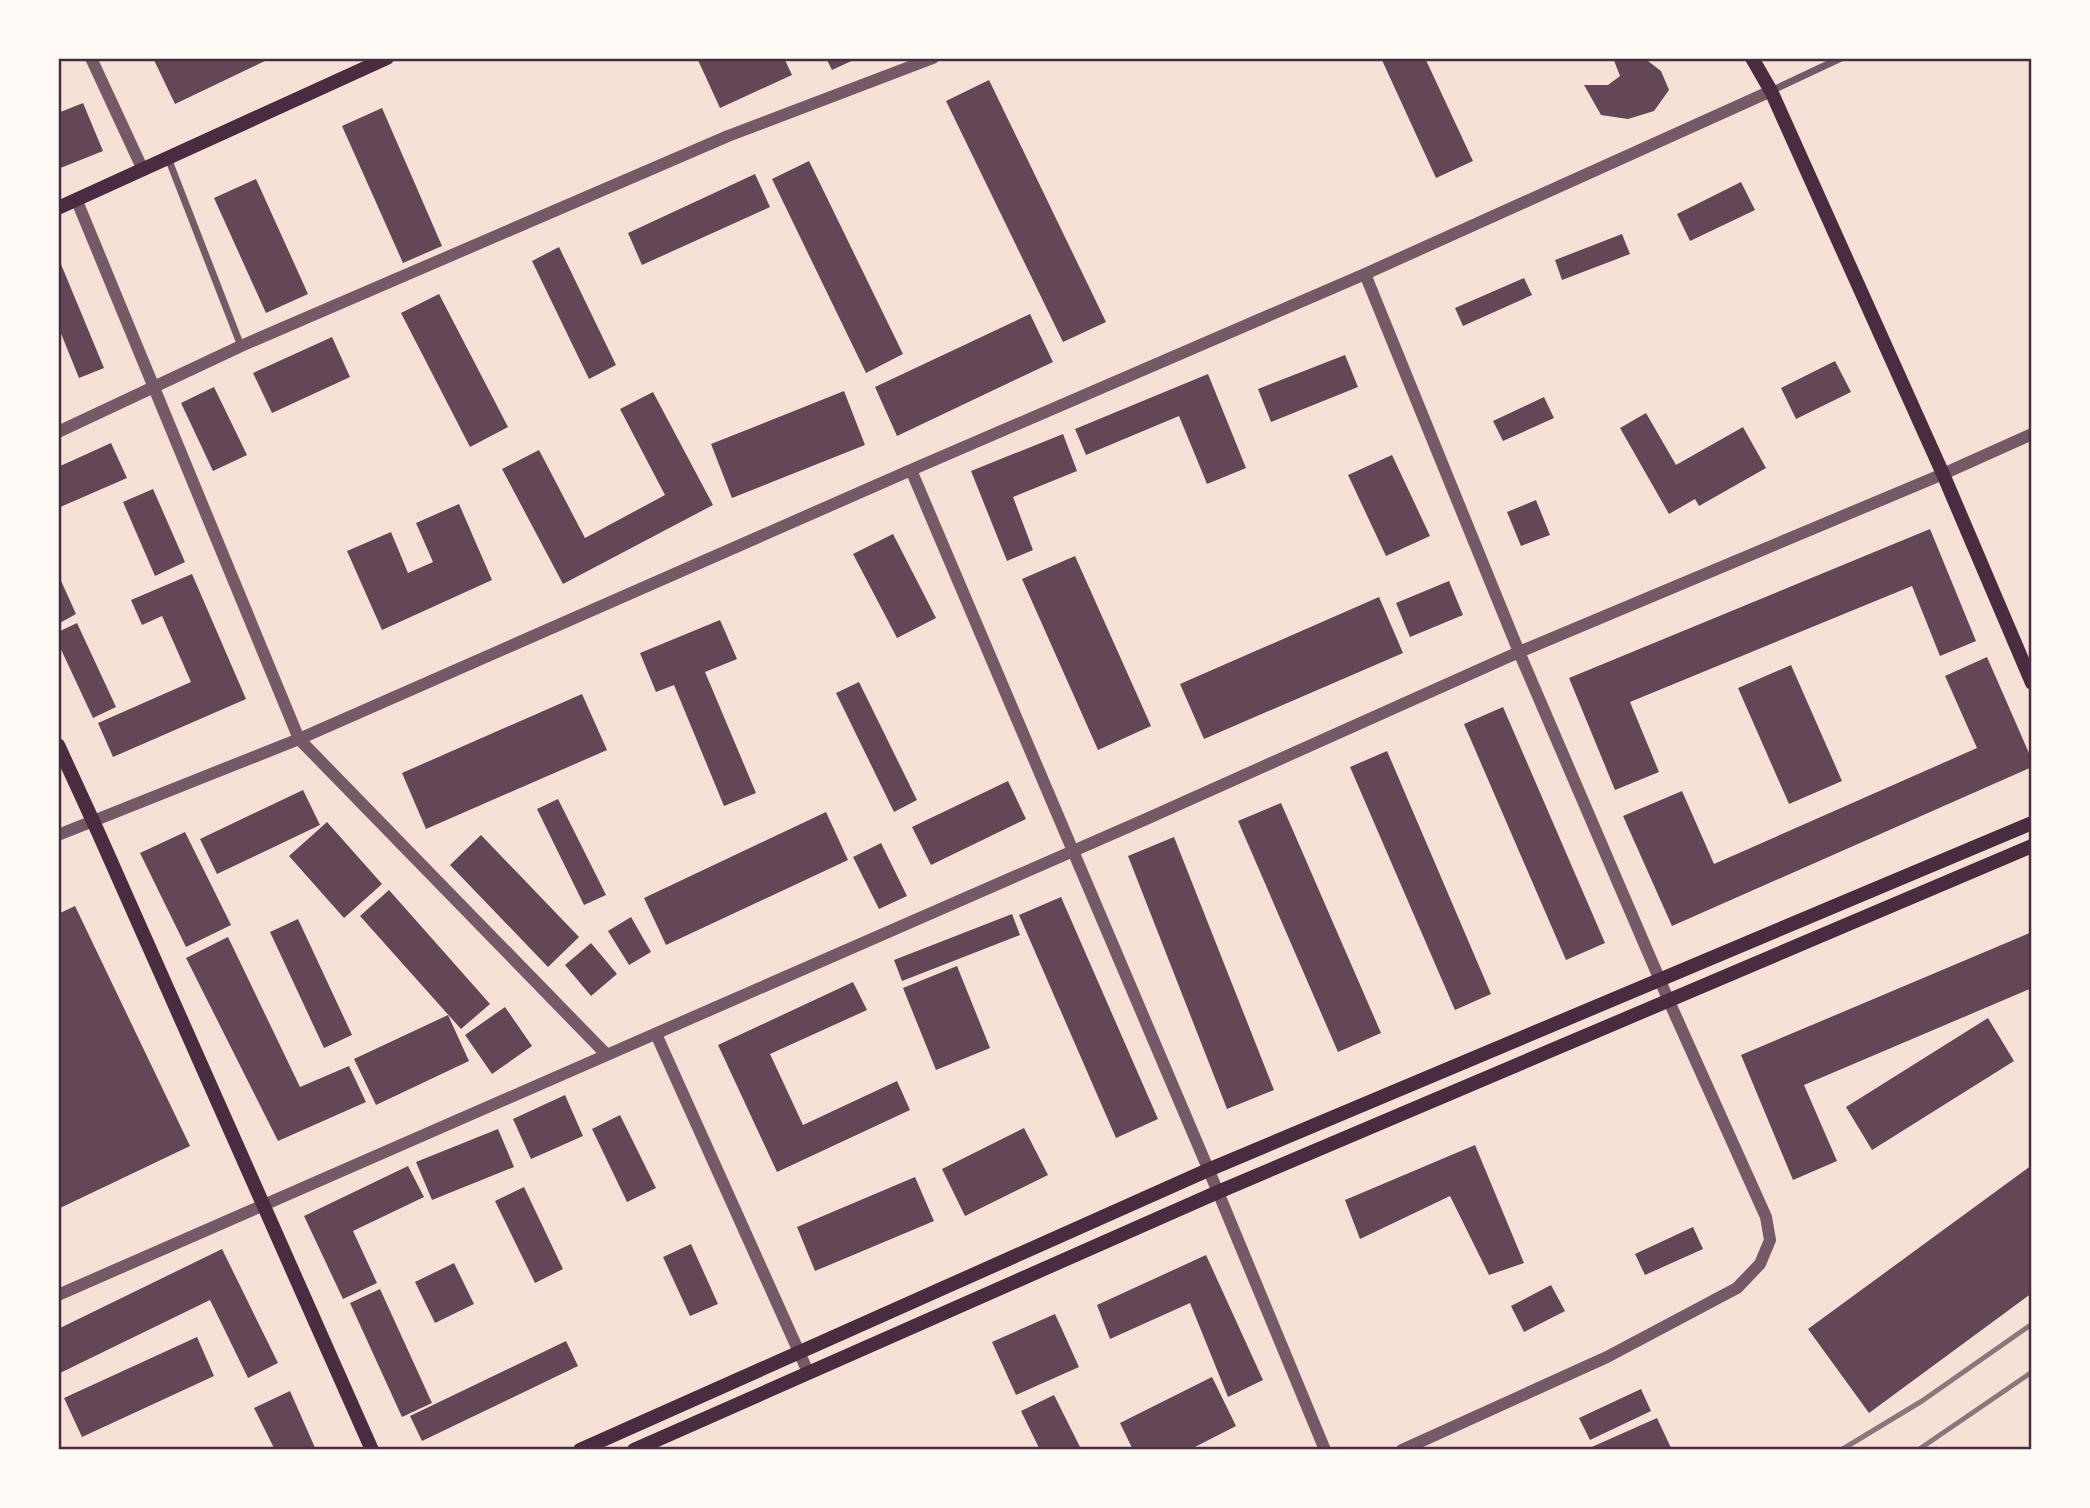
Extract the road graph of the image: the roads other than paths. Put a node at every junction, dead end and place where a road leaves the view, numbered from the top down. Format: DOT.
graph roads {
  1 [pos="92,58"];
  2 [pos="387,58"];
  3 [pos="933,58"];
  4 [pos="1752,58"];
  5 [pos="1841,58"];
  6 [pos="1771,91"];
  7 [pos="168,158"];
  8 [pos="143,170"];
  9 [pos="77,201"];
  10 [pos="58,208"];
  11 [pos="1365,274"];
  12 [pos="241,346"];
  13 [pos="154,387"];
  14 [pos="58,432"];
  15 [pos="2032,434"];
  16 [pos="911,470"];
  17 [pos="1943,474"];
  18 [pos="1519,652"];
  19 [pos="2032,683"];
  20 [pos="299,739"];
  21 [pos="58,745"];
  22 [pos="93,820"];
  23 [pos="2032,823"];
  24 [pos="58,835"];
  25 [pos="2032,846"];
  26 [pos="1072,851"];
  27 [pos="1660,979"];
  28 [pos="1668,999"];
  29 [pos="656,1034"];
  30 [pos="607,1055"];
  31 [pos="1208,1170"];
  32 [pos="1218,1192"];
  33 [pos="262,1206"];
  34 [pos="58,1295"];
  35 [pos="798,1351"];
  36 [pos="808,1372"];
  37 [pos="372,1450"];
  38 [pos="580,1450"];
  39 [pos="634,1450"];
  40 [pos="1325,1450"];
  41 [pos="1402,1450"];
  1 -- 8 [label="street"];
  2 -- 7 [label="main road"];
  3 -- 12 [label="street"];
  4 -- 6 [label="main road"];
  5 -- 6 [label="street"];
  6 -- 11 [label="street"];
  6 -- 17 [label="main road"];
  7 -- 8 [label="main road"];
  7 -- 12 [label="street"];
  8 -- 9 [label="main road"];
  9 -- 10 [label="main road"];
  9 -- 13 [label="street"];
  11 -- 16 [label="street"];
  11 -- 18 [label="street"];
  12 -- 13 [label="street"];
  13 -- 14 [label="street"];
  13 -- 20 [label="street"];
  15 -- 17 [label="street"];
  16 -- 20 [label="street"];
  16 -- 26 [label="street"];
  17 -- 18 [label="street"];
  17 -- 19 [label="main road"];
  18 -- 26 [label="street"];
  18 -- 27 [label="street"];
  20 -- 22 [label="street"];
  20 -- 30 [label="street"];
  21 -- 22 [label="main road"];
  22 -- 24 [label="street"];
  22 -- 33 [label="main road"];
  23 -- 27 [label="main road"];
  25 -- 28 [label="main road"];
  26 -- 29 [label="street"];
  26 -- 31 [label="street"];
  27 -- 28 [label="street"];
  27 -- 31 [label="main road"];
  28 -- 32 [label="main road"];
  28 -- 41 [label="street"];
  29 -- 30 [label="street"];
  29 -- 35 [label="street"];
  30 -- 33 [label="street"];
  31 -- 32 [label="street"];
  31 -- 35 [label="main road"];
  32 -- 36 [label="main road"];
  32 -- 40 [label="street"];
  33 -- 34 [label="street"];
  33 -- 37 [label="main road"];
  35 -- 36 [label="street"];
  35 -- 38 [label="main road"];
  36 -- 39 [label="main road"];
}
